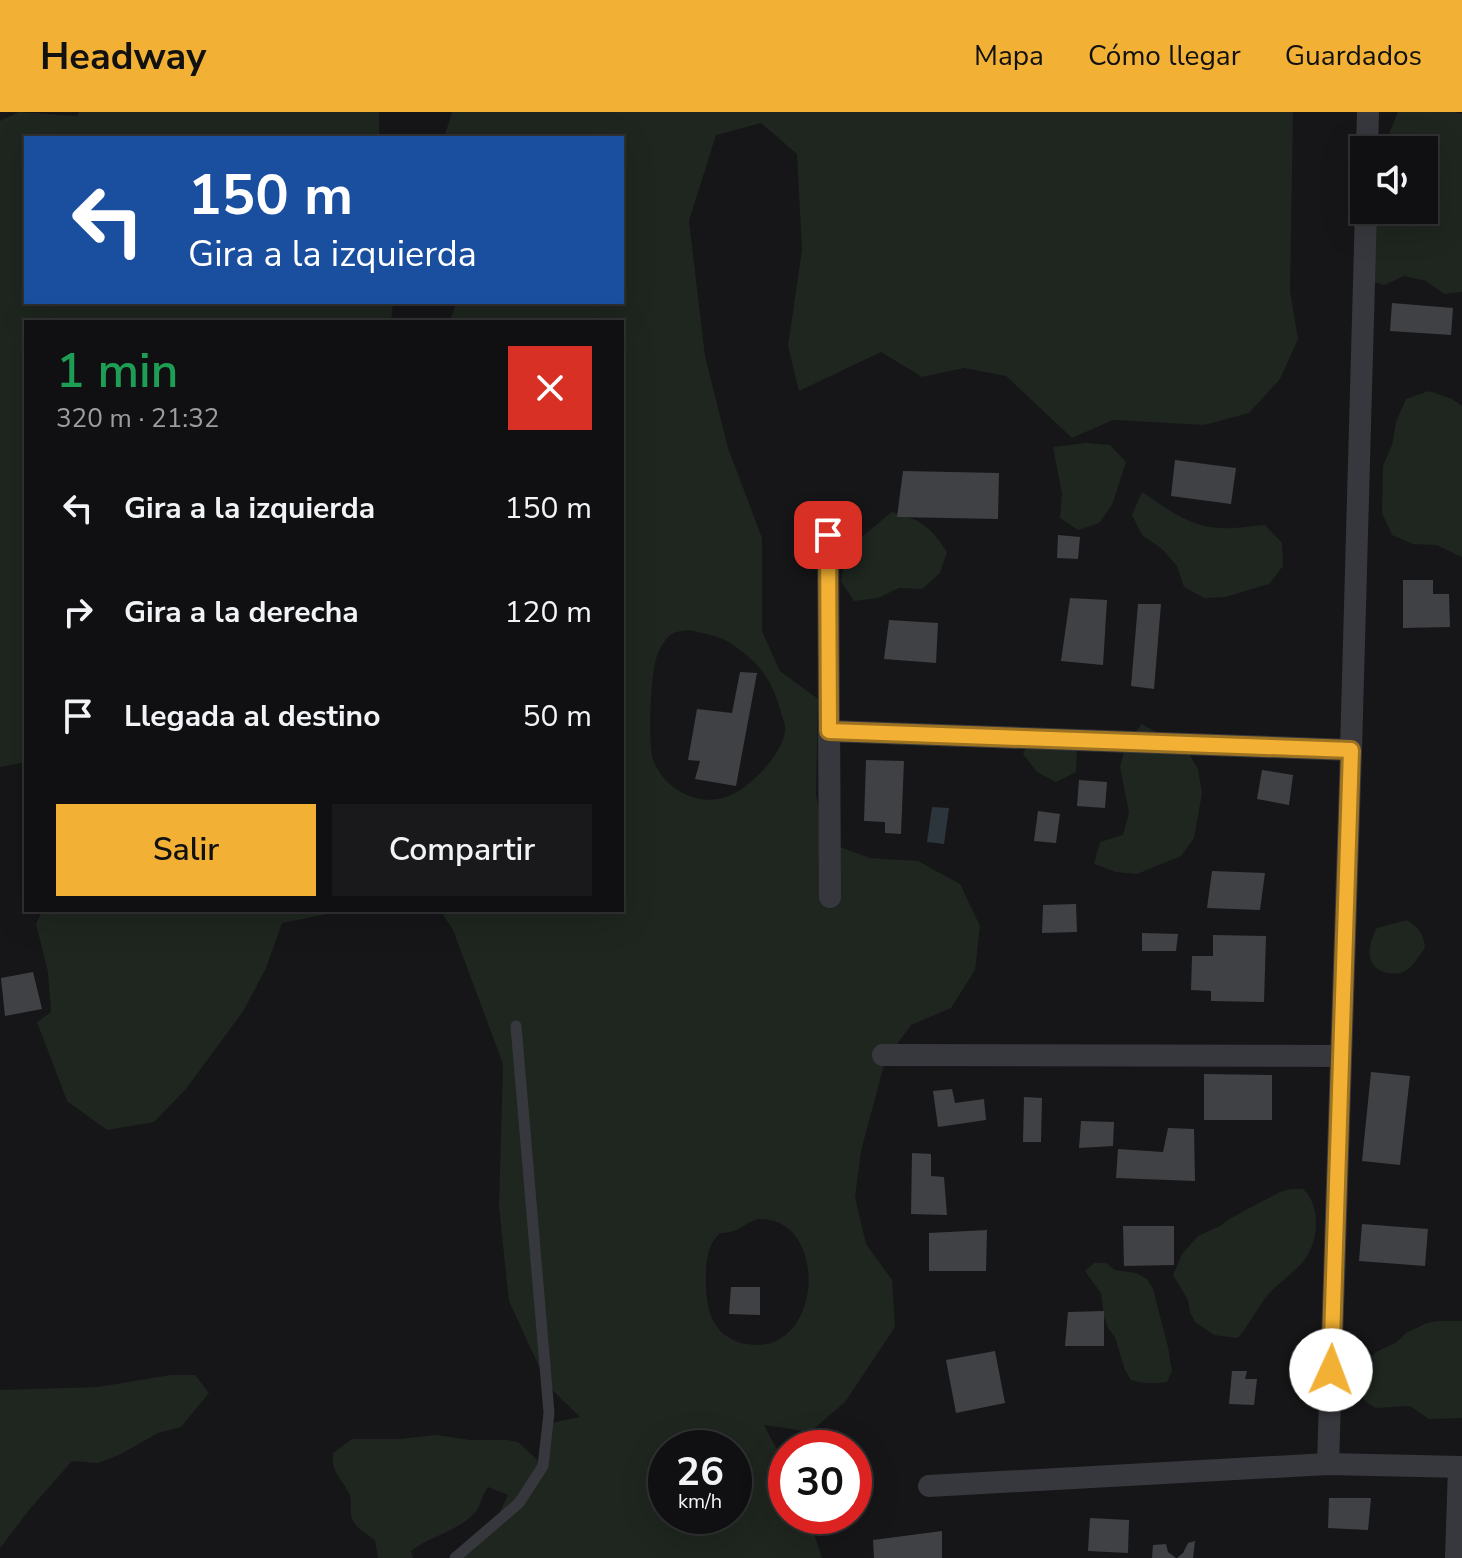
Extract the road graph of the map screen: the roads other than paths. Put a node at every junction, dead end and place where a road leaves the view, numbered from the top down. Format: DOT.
graph roads {
  1 [pos="1368,112"];
  2 [pos="1367,136"];
  3 [pos="1366,224"];
  4 [pos="828,535"];
  5 [pos="829,731"];
  6 [pos="1351,750"];
  7 [pos="830,897"];
  8 [pos="516,1026"];
  9 [pos="883,1055"];
  10 [pos="1341,1056"];
  11 [pos="1328,1464"];
  12 [pos="1460,1467"];
  13 [pos="929,1486"];
  14 [pos="455,1558"];
  15 [pos="1456,1558"];
  1 -- 2 [label="street"];
  3 -- 6 [label="street"];
  4 -- 5 [label="street"];
  5 -- 6 [label="street"];
  5 -- 7 [label="street"];
  6 -- 10 [label="street"];
  8 -- 14 [label="lane"];
  9 -- 10 [label="street"];
  10 -- 11 [label="street"];
  11 -- 12 [label="street"];
  11 -- 13 [label="street"];
  12 -- 15 [label="street"];
}
